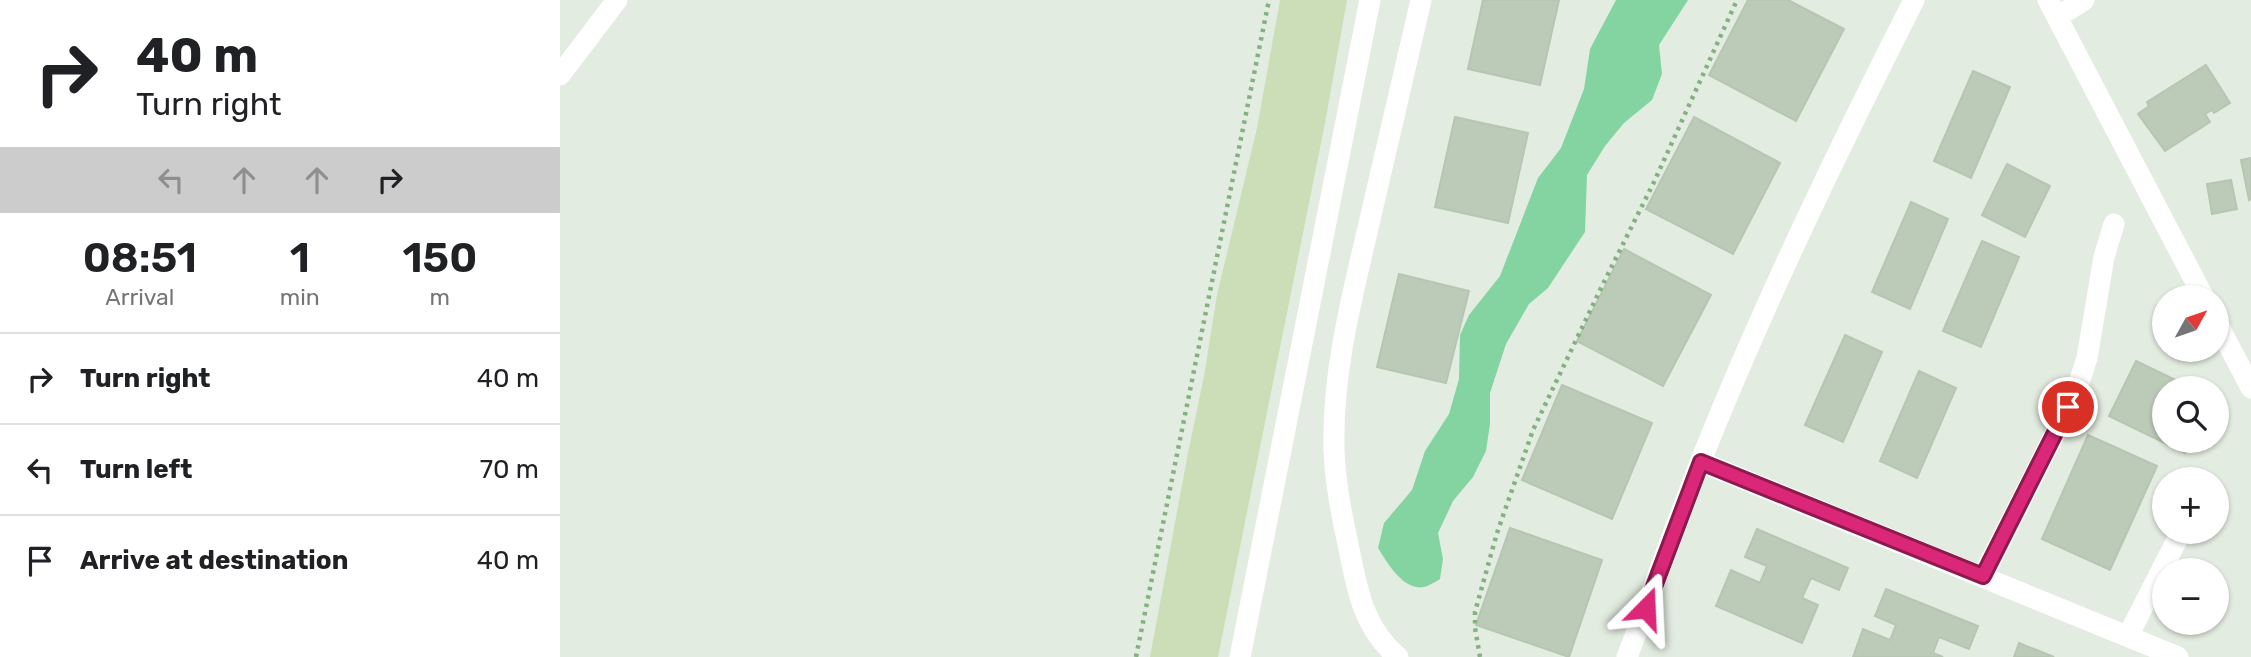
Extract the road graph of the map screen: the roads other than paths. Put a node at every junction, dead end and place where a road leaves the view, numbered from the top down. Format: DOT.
graph roads {
  1 [pos="617,0"];
  2 [pos="1370,0"];
  3 [pos="1421,0"];
  4 [pos="1914,0"];
  5 [pos="2084,0"];
  6 [pos="2052,9"];
  7 [pos="560,75"];
  8 [pos="2114,224"];
  9 [pos="2197,285"];
  10 [pos="2230,348"];
  11 [pos="2251,388"];
  12 [pos="1701,462"];
  13 [pos="2175,544"];
  14 [pos="1983,576"];
  15 [pos="2128,636"];
  16 [pos="1240,657"];
  17 [pos="1398,657"];
  18 [pos="1627,657"];
  19 [pos="2178,657"];
  1 -- 7 [label="street"];
  2 -- 16 [label="street"];
  3 -- 17 [label="street"];
  4 -- 12 [label="street"];
  5 -- 6 [label="street"];
  6 -- 9 [label="street"];
  8 -- 14 [label="street"];
  10 -- 11 [label="street"];
  12 -- 14 [label="street"];
  12 -- 18 [label="street"];
  13 -- 15 [label="street"];
  14 -- 15 [label="street"];
  15 -- 19 [label="street"];
}
